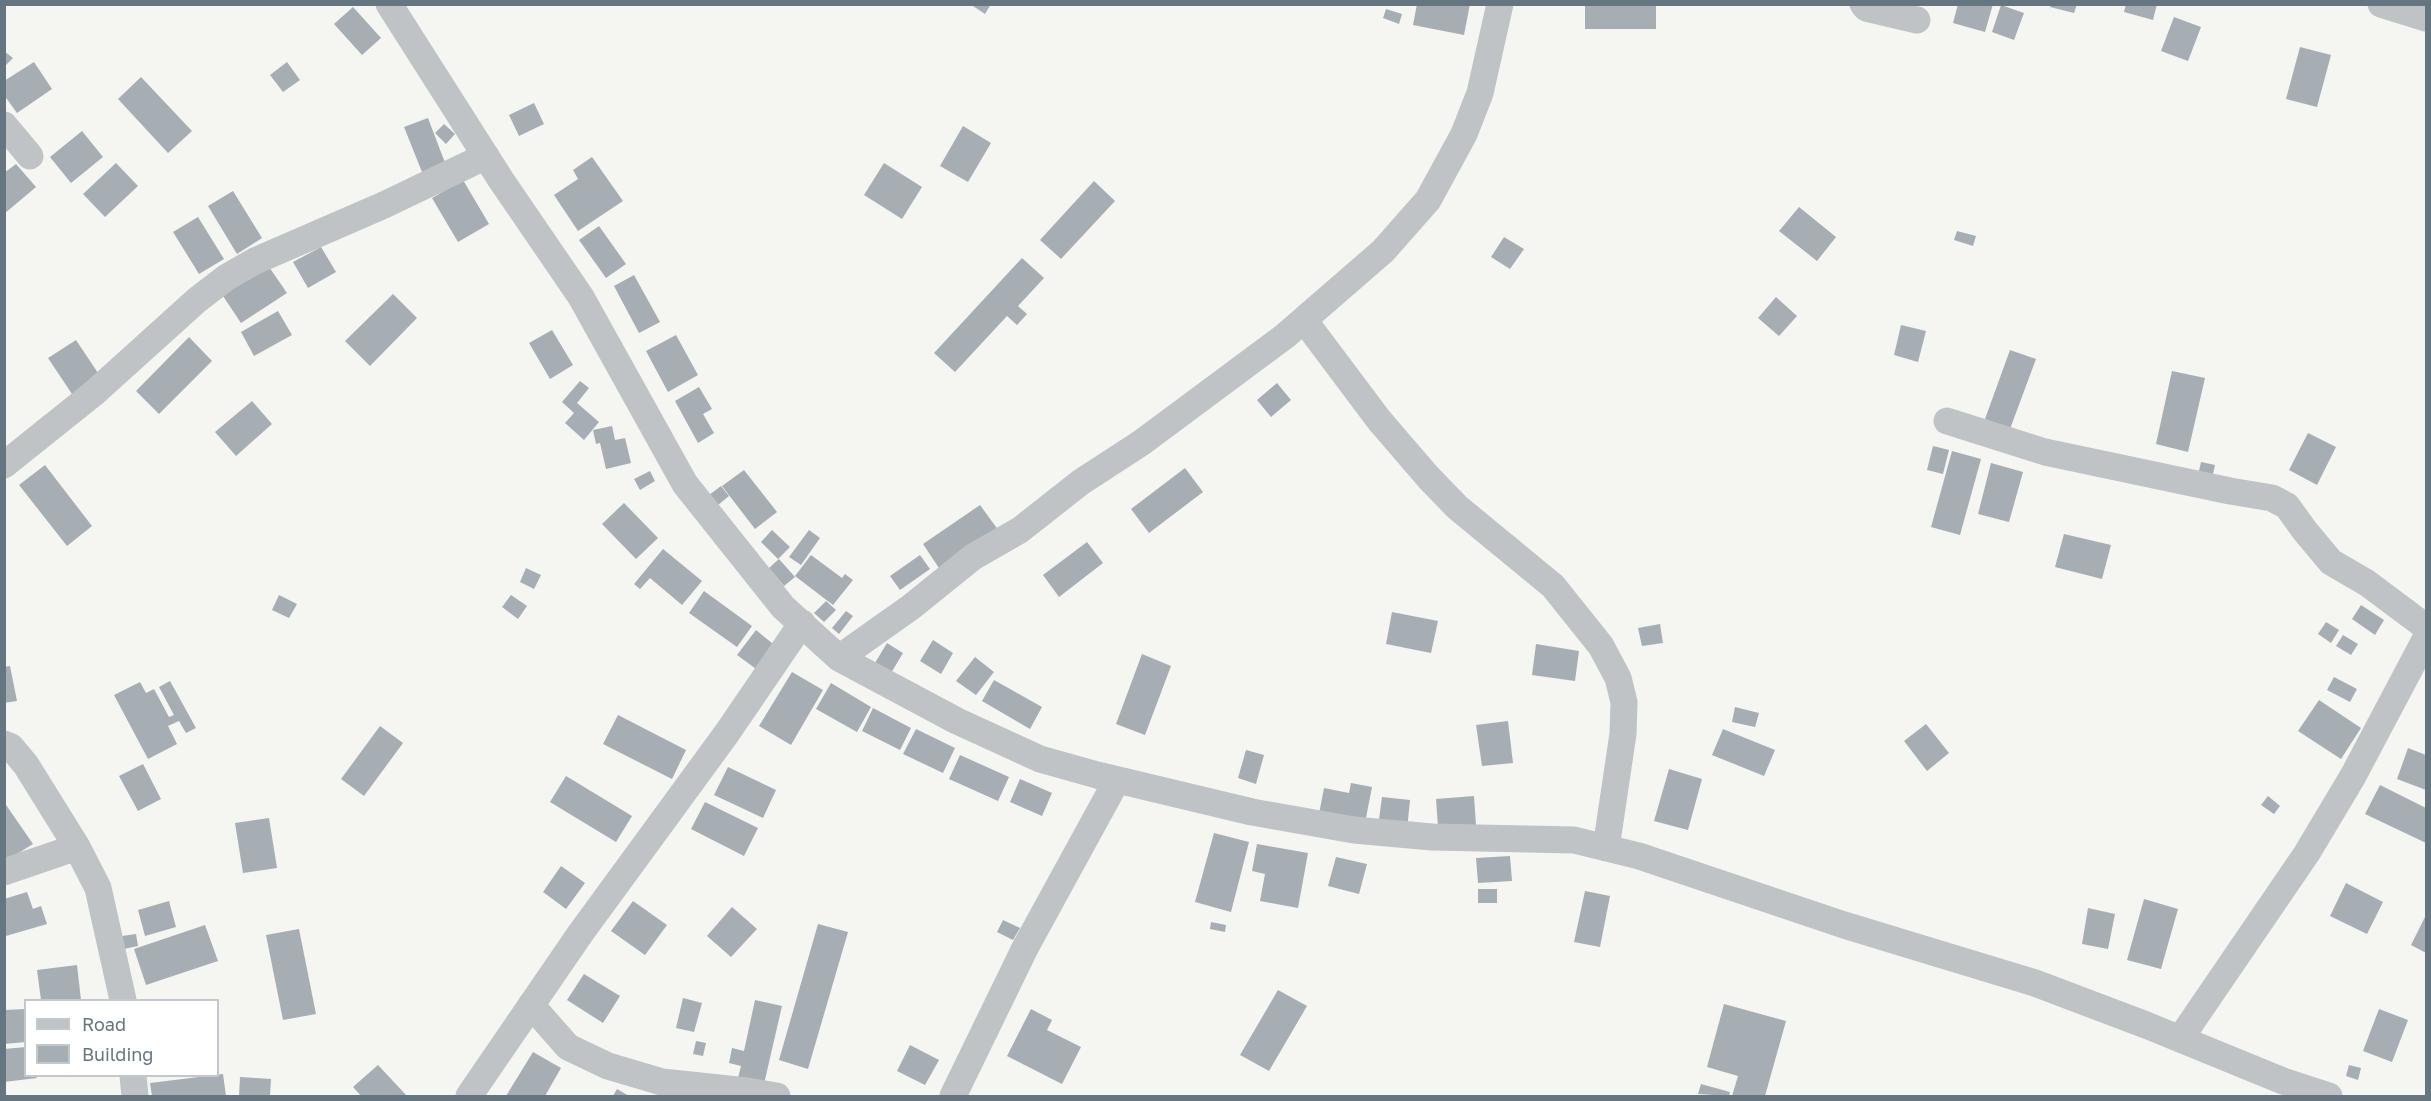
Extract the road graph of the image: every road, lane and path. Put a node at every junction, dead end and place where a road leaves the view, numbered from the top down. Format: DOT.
graph roads {
  1 [pos="389,4"];
  2 [pos="1500,4"];
  3 [pos="1863,4"];
  4 [pos="2380,4"];
  5 [pos="2427,18"];
  6 [pos="1917,20"];
  7 [pos="4,125"];
  8 [pos="30,156"];
  9 [pos="486,156"];
  10 [pos="1304,320"];
  11 [pos="1947,421"];
  12 [pos="4,465"];
  13 [pos="802,624"];
  14 [pos="2427,627"];
  15 [pos="2427,638"];
  16 [pos="839,658"];
  17 [pos="4,744"];
  18 [pos="1117,780"];
  19 [pos="77,847"];
  20 [pos="1606,848"];
  21 [pos="4,872"];
  22 [pos="123,999"];
  23 [pos="531,1005"];
  24 [pos="2180,1039"];
  25 [pos="133,1077"];
  26 [pos="135,1096"];
  27 [pos="469,1096"];
  28 [pos="777,1096"];
  29 [pos="953,1096"];
  30 [pos="2330,1096"];
  1 -- 9 [label="street"];
  2 -- 10 [label="street"];
  3 -- 6 [label="street"];
  4 -- 5 [label="street"];
  7 -- 8 [label="street"];
  9 -- 12 [label="street"];
  9 -- 13 [label="street"];
  10 -- 16 [label="street"];
  10 -- 20 [label="street"];
  11 -- 14 [label="street"];
  13 -- 16 [label="street"];
  13 -- 23 [label="street"];
  15 -- 24 [label="street"];
  16 -- 18 [label="street"];
  17 -- 19 [label="street"];
  18 -- 20 [label="street"];
  18 -- 29 [label="street"];
  19 -- 21 [label="street"];
  19 -- 22 [label="street"];
  20 -- 24 [label="street"];
  23 -- 27 [label="street"];
  23 -- 28 [label="street"];
  24 -- 30 [label="street"];
  25 -- 26 [label="street"];
}
